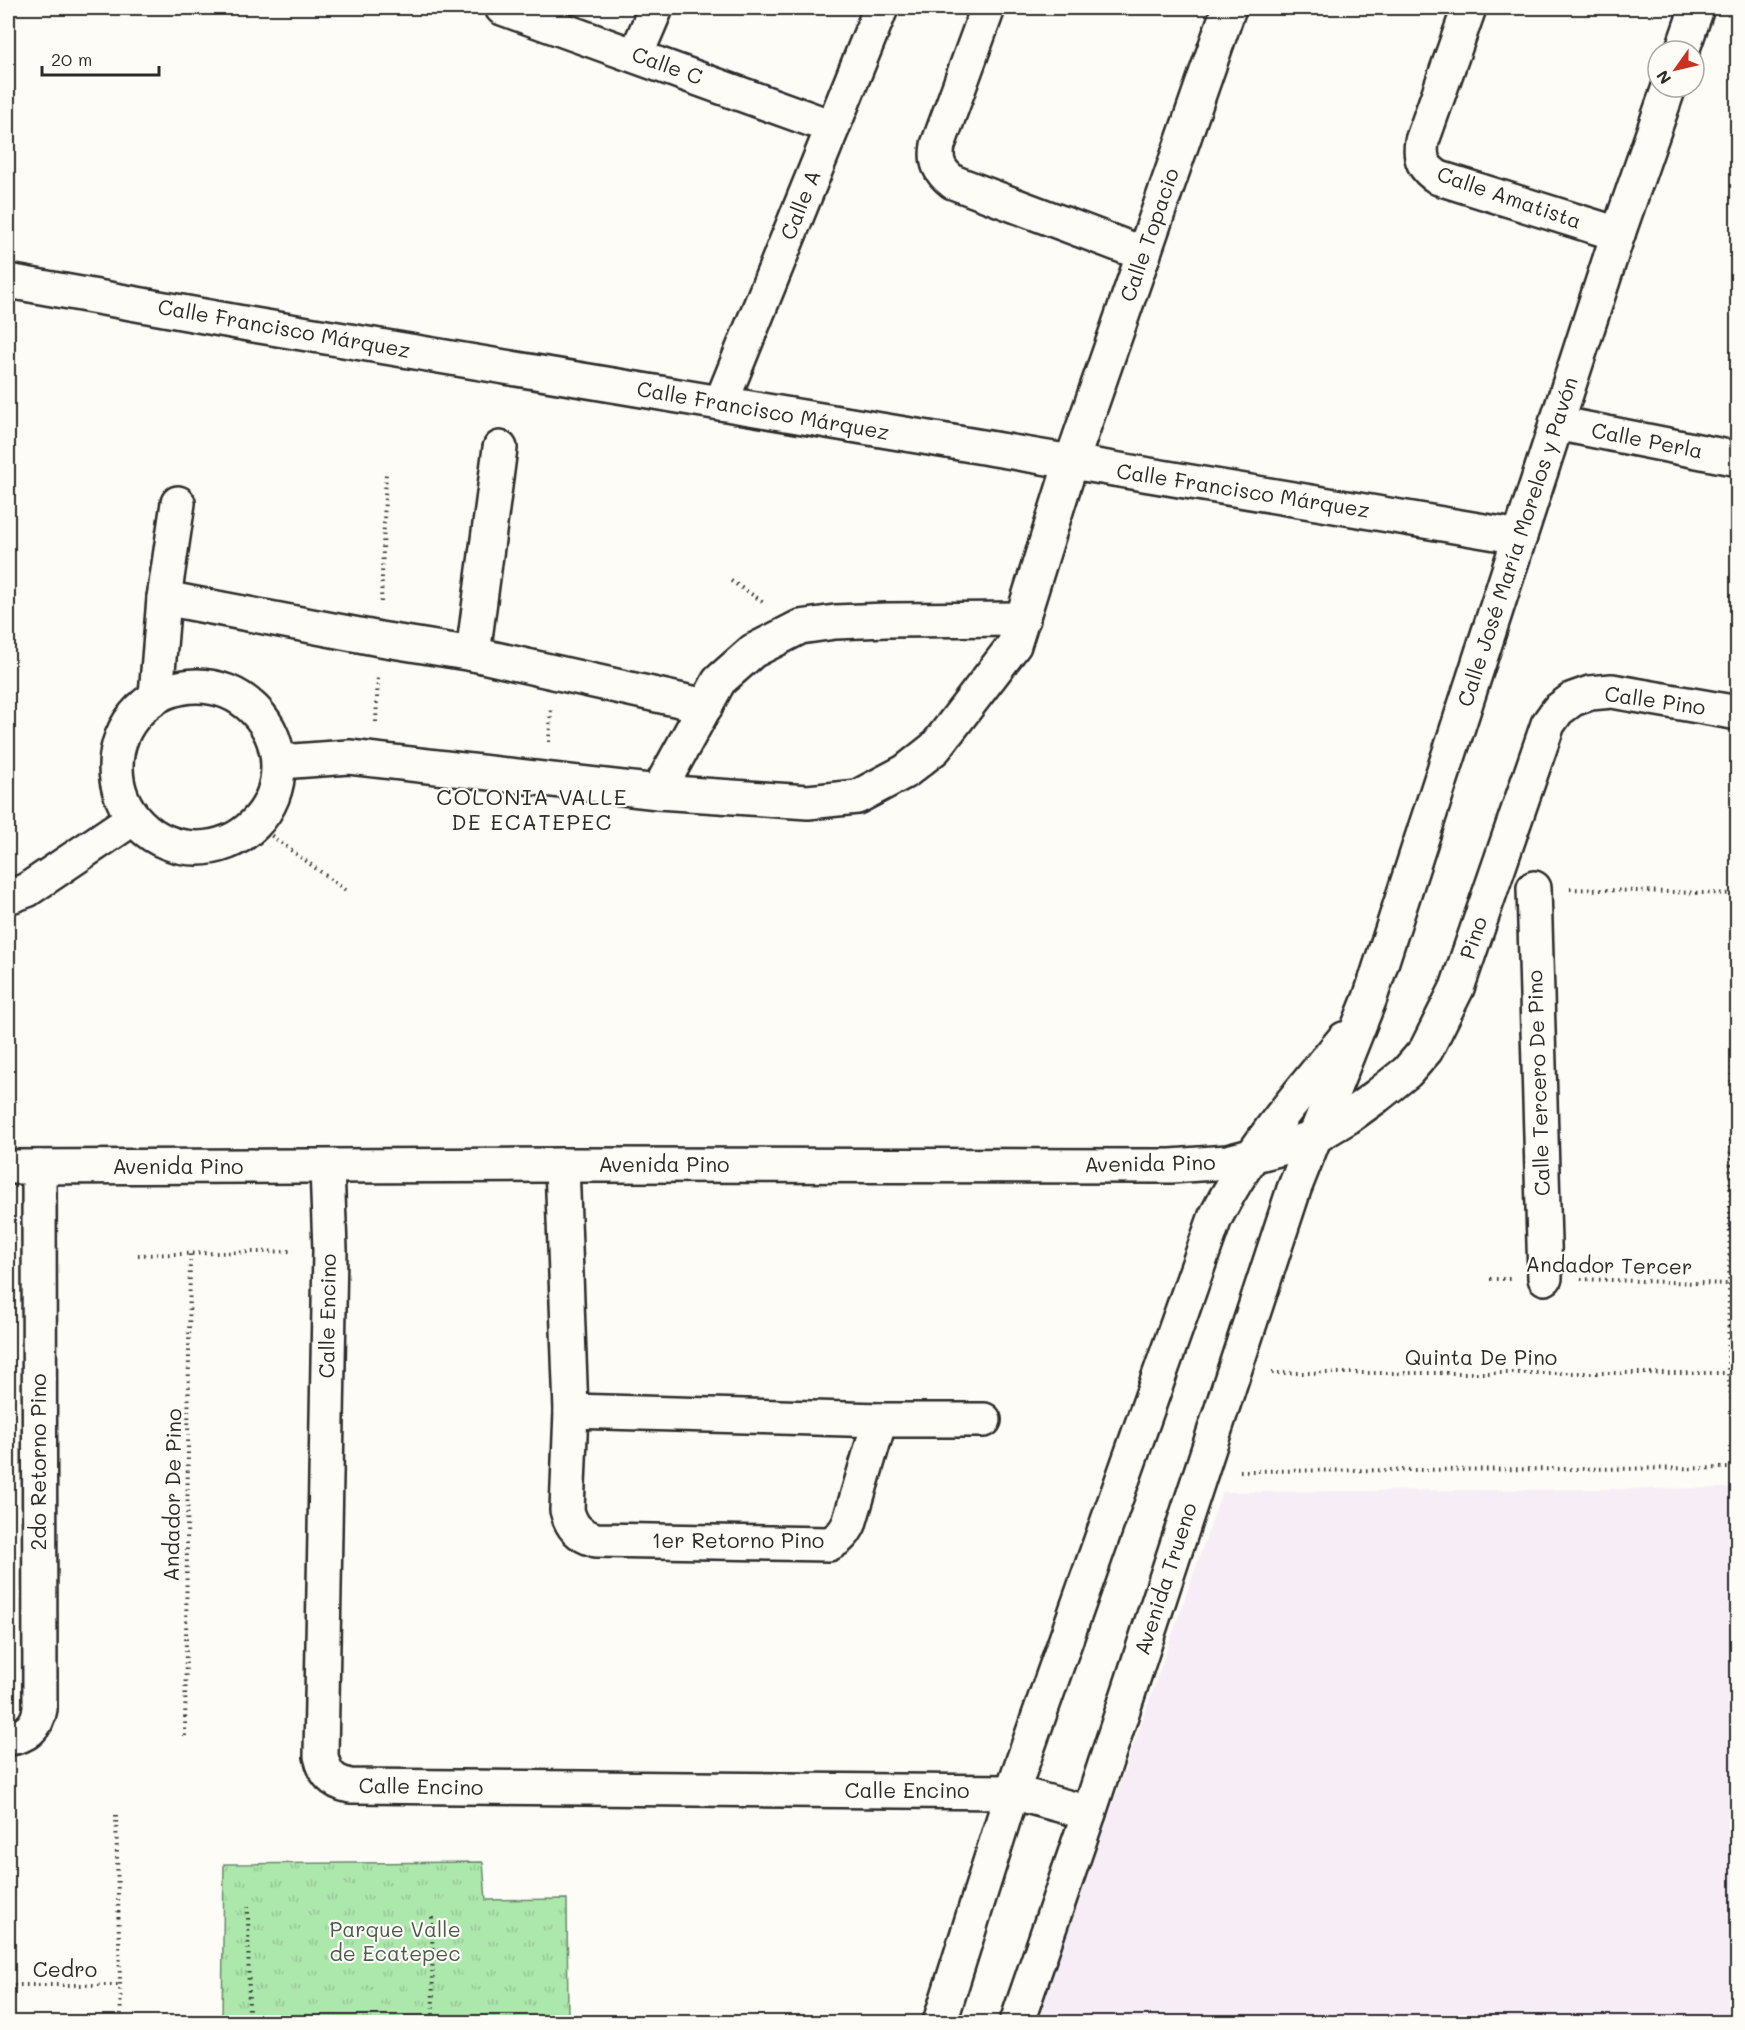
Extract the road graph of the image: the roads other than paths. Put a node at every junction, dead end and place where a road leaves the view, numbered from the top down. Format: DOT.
graph roads {
  1 [pos="502,8"];
  2 [pos="656,8"];
  3 [pos="881,8"];
  4 [pos="988,8"];
  5 [pos="1229,8"];
  6 [pos="1468,8"];
  7 [pos="1697,8"];
  8 [pos="1686,39"];
  9 [pos="636,55"];
  10 [pos="1665,99"];
  11 [pos="832,127"];
  12 [pos="1618,234"];
  13 [pos="1144,254"];
  14 [pos="8,281"];
  15 [pos="721,403"];
  16 [pos="1556,423"];
  17 [pos="500,447"];
  18 [pos="1737,459"];
  19 [pos="1071,463"];
  20 [pos="178,503"];
  21 [pos="1520,537"];
  22 [pos="164,598"];
  23 [pos="1023,620"];
  24 [pos="473,654"];
  25 [pos="156,695"];
  26 [pos="1573,699"];
  27 [pos="706,706"];
  28 [pos="1737,713"];
  29 [pos="280,762"];
  30 [pos="658,792"];
  31 [pos="132,819"];
  32 [pos="1534,888"];
  33 [pos="8,897"];
  34 [pos="1370,998"];
  35 [pos="1316,1136"];
  36 [pos="1249,1157"];
  37 [pos="562,1165"];
  38 [pos="23,1167"];
  39 [pos="327,1167"];
  40 [pos="1545,1278"];
  41 [pos="572,1411"];
  42 [pos="880,1419"];
  43 [pos="984,1420"];
  44 [pos="8,1738"];
  45 [pos="1012,1792"];
  46 [pos="1089,1813"];
  47 [pos="940,2022"];
  48 [pos="1017,2022"];
  1 -- 9 [label="street, Calle C"];
  2 -- 9 [label="street"];
  3 -- 11 [label="street, Calle A"];
  4 -- 13 [label="street"];
  5 -- 13 [label="street, Calle Topacio"];
  6 -- 12 [label="street, Calle Amatista"];
  7 -- 8 [label="street"];
  9 -- 11 [label="street, Calle C"];
  10 -- 12 [label="street, Calle José María Morelos y Pavón"];
  11 -- 15 [label="street, Calle A"];
  12 -- 16 [label="street, Calle José María Morelos y Pavón"];
  13 -- 19 [label="street, Calle Topacio"];
  14 -- 15 [label="street, Calle Francisco Márquez"];
  15 -- 19 [label="street, Calle Francisco Márquez"];
  16 -- 18 [label="street, Calle Perla"];
  16 -- 21 [label="street, Calle José María Morelos y Pavón"];
  17 -- 24 [label="street"];
  19 -- 21 [label="street, Calle Francisco Márquez"];
  19 -- 23 [label="street, Calle Topacio"];
  20 -- 22 [label="street"];
  21 -- 34 [label="street, Calle José María Morelos y Pavón"];
  22 -- 24 [label="street"];
  22 -- 25 [label="street"];
  23 -- 27 [label="street"];
  23 -- 30 [label="street, Calle Topacio"];
  24 -- 27 [label="street"];
  25 -- 29 [label="street"];
  25 -- 31 [label="street"];
  26 -- 28 [label="street, Calle Pino"];
  26 -- 35 [label="street, Pino"];
  27 -- 30 [label="street"];
  29 -- 30 [label="street, Calle Topacio"];
  29 -- 31 [label="street"];
  31 -- 33 [label="street"];
  32 -- 40 [label="street, Calle Tercero De Pino"];
  34 -- 35 [label="street, Calle José María Morelos y Pavón"];
  34 -- 36 [label="street, Calle José María Morelos y Pavón"];
  35 -- 36 [label="street, Avenida Pino"];
  35 -- 46 [label="street, Avenida Trueno"];
  36 -- 37 [label="street, Avenida Pino"];
  36 -- 45 [label="street"];
  37 -- 39 [label="street, Avenida Pino"];
  37 -- 41 [label="street, 1er Retorno Pino"];
  38 -- 39 [label="street, Avenida Pino"];
  38 -- 44 [label="street, 2do Retorno Pino"];
  39 -- 45 [label="street, Calle Encino"];
  41 -- 42 [label="street"];
  41 -- 42 [label="street, 1er Retorno Pino"];
  42 -- 43 [label="street"];
  45 -- 46 [label="street, Calle Encino"];
  45 -- 47 [label="street"];
  46 -- 48 [label="street, Avenida Trueno"];
}
